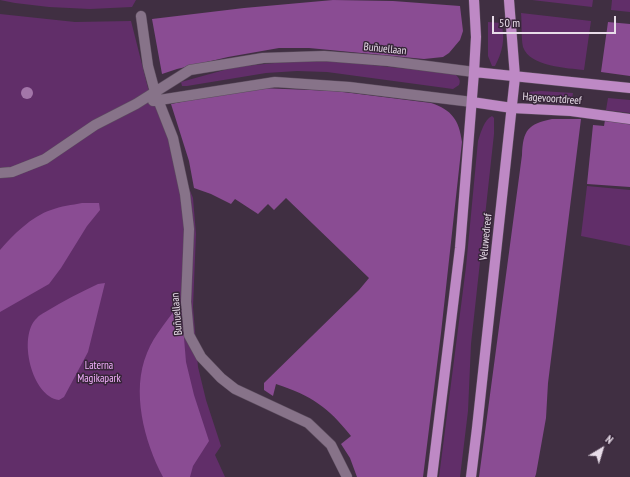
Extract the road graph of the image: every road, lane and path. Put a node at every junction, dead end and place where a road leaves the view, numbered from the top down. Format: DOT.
graph roads {
  1 [pos="474,0"];
  2 [pos="509,0"];
  3 [pos="141,16"];
  4 [pos="474,72"];
  5 [pos="515,77"];
  6 [pos="630,88"];
  7 [pos="157,96"];
  8 [pos="472,102"];
  9 [pos="512,108"];
  10 [pos="630,119"];
  11 [pos="0,173"];
  12 [pos="348,477"];
  13 [pos="432,477"];
  14 [pos="470,477"];
  1 -- 4 [label="main road"];
  2 -- 5 [label="main road, Veluwedreef"];
  3 -- 7 [label="street, Buñuellaan"];
  4 -- 5 [label="main road, Hagevoortdreef"];
  4 -- 7 [label="street, Buñuellaan"];
  4 -- 8 [label="main road"];
  5 -- 6 [label="main road, Hagevoortdreef"];
  5 -- 9 [label="main road, Veluwedreef"];
  7 -- 8 [label="street, Buñuellaan"];
  7 -- 11 [label="street, Buñuellaan"];
  7 -- 12 [label="street, Buñuellaan"];
  8 -- 9 [label="main road, Hagevoortdreef"];
  8 -- 13 [label="main road"];
  9 -- 10 [label="main road, Hagevoortdreef"];
  9 -- 14 [label="main road, Veluwedreef"];
}
